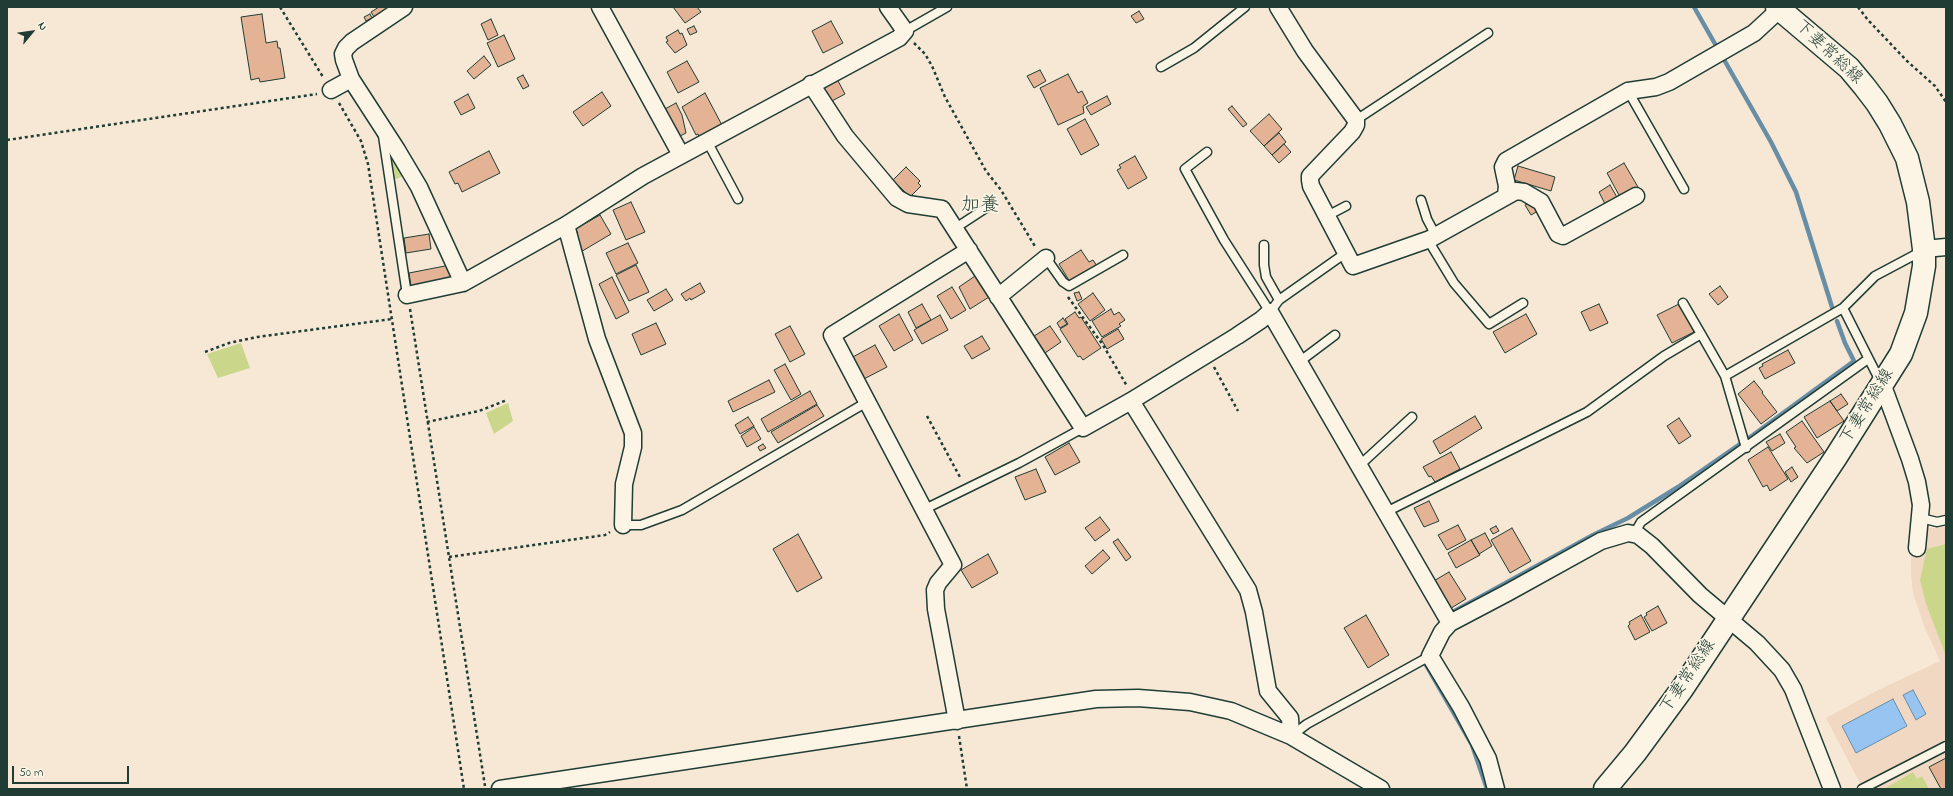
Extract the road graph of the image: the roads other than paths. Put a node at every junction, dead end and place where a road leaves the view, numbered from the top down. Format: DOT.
graph roads {
  1 [pos="404,7"];
  2 [pos="600,7"];
  3 [pos="888,7"];
  4 [pos="947,7"];
  5 [pos="1245,7"];
  6 [pos="1278,7"];
  7 [pos="1778,8"];
  8 [pos="904,33"];
  9 [pos="1488,33"];
  10 [pos="1161,67"];
  11 [pos="351,79"];
  12 [pos="811,84"];
  13 [pos="331,90"];
  14 [pos="1628,91"];
  15 [pos="1356,120"];
  16 [pos="380,123"];
  17 [pos="707,141"];
  18 [pos="1207,152"];
  19 [pos="681,155"];
  20 [pos="1684,190"];
  21 [pos="1506,195"];
  22 [pos="1636,196"];
  23 [pos="738,199"];
  24 [pos="1421,200"];
  25 [pos="989,206"];
  26 [pos="1346,206"];
  27 [pos="1327,216"];
  28 [pos="566,225"];
  29 [pos="954,229"];
  30 [pos="1432,238"];
  31 [pos="1264,245"];
  32 [pos="1946,247"];
  33 [pos="969,250"];
  34 [pos="1924,250"];
  35 [pos="1347,252"];
  36 [pos="1123,255"];
  37 [pos="1046,258"];
  38 [pos="463,283"];
  39 [pos="408,295"];
  40 [pos="998,297"];
  41 [pos="1684,302"];
  42 [pos="1523,303"];
  43 [pos="1274,306"];
  44 [pos="1843,308"];
  45 [pos="1701,334"];
  46 [pos="1336,335"];
  47 [pos="1868,359"];
  48 [pos="1299,362"];
  49 [pos="1724,376"];
  50 [pos="1883,386"];
  51 [pos="1131,401"];
  52 [pos="867,402"];
  53 [pos="1412,417"];
  54 [pos="1083,428"];
  55 [pos="1745,444"];
  56 [pos="1360,466"];
  57 [pos="925,509"];
  58 [pos="1386,512"];
  59 [pos="1921,518"];
  60 [pos="1946,520"];
  61 [pos="623,525"];
  62 [pos="1634,534"];
  63 [pos="1917,548"];
  64 [pos="1728,619"];
  65 [pos="1450,622"];
  66 [pos="1430,656"];
  67 [pos="957,721"];
  68 [pos="1291,736"];
  69 [pos="1946,746"];
  70 [pos="500,789"];
  71 [pos="1380,789"];
  72 [pos="1496,789"];
  73 [pos="1604,789"];
  74 [pos="1832,789"];
  75 [pos="1862,789"];
  1 -- 11 [label="street"];
  2 -- 19 [label="street"];
  3 -- 8 [label="street"];
  4 -- 8 [label="lane"];
  5 -- 10 [label="lane"];
  6 -- 15 [label="street"];
  7 -- 14 [label="street"];
  7 -- 34 [label="main road, 下妻常総線"];
  8 -- 12 [label="street"];
  9 -- 15 [label="lane"];
  11 -- 13 [label="street"];
  11 -- 16 [label="street"];
  12 -- 17 [label="street"];
  12 -- 29 [label="street"];
  14 -- 20 [label="lane"];
  14 -- 21 [label="street"];
  15 -- 27 [label="street"];
  16 -- 38 [label="street"];
  16 -- 39 [label="lane"];
  17 -- 19 [label="street"];
  17 -- 23 [label="lane"];
  18 -- 43 [label="lane"];
  19 -- 28 [label="street"];
  21 -- 22 [label="street"];
  21 -- 30 [label="street"];
  24 -- 30 [label="lane"];
  25 -- 29 [label="lane"];
  26 -- 27 [label="lane"];
  27 -- 35 [label="street"];
  28 -- 38 [label="street"];
  28 -- 61 [label="street"];
  29 -- 33 [label="street"];
  30 -- 35 [label="street"];
  30 -- 42 [label="lane"];
  31 -- 43 [label="lane"];
  32 -- 34 [label="street"];
  33 -- 40 [label="street"];
  33 -- 52 [label="street"];
  34 -- 44 [label="lane"];
  34 -- 50 [label="main road, 下妻常総線"];
  35 -- 43 [label="lane"];
  36 -- 37 [label="lane"];
  37 -- 40 [label="street"];
  38 -- 39 [label="street"];
  40 -- 54 [label="street"];
  41 -- 45 [label="lane"];
  43 -- 48 [label="street"];
  43 -- 51 [label="street"];
  44 -- 47 [label="lane"];
  44 -- 49 [label="lane"];
  45 -- 49 [label="lane"];
  45 -- 58 [label="lane"];
  46 -- 48 [label="lane"];
  47 -- 50 [label="lane"];
  47 -- 55 [label="lane"];
  48 -- 56 [label="street"];
  49 -- 55 [label="lane"];
  50 -- 59 [label="street"];
  50 -- 64 [label="main road, 下妻常総線"];
  51 -- 54 [label="street"];
  51 -- 68 [label="street"];
  52 -- 57 [label="street"];
  52 -- 61 [label="lane"];
  53 -- 56 [label="lane"];
  54 -- 57 [label="lane"];
  55 -- 62 [label="lane"];
  56 -- 58 [label="street"];
  57 -- 67 [label="street"];
  58 -- 65 [label="street"];
  59 -- 60 [label="lane"];
  59 -- 63 [label="street"];
  62 -- 64 [label="street"];
  62 -- 65 [label="street"];
  64 -- 73 [label="main road, 下妻常総線"];
  64 -- 74 [label="street"];
  65 -- 66 [label="street"];
  66 -- 68 [label="lane"];
  66 -- 72 [label="street"];
  67 -- 68 [label="street"];
  67 -- 70 [label="street"];
  68 -- 71 [label="street"];
  69 -- 75 [label="lane"];
}
